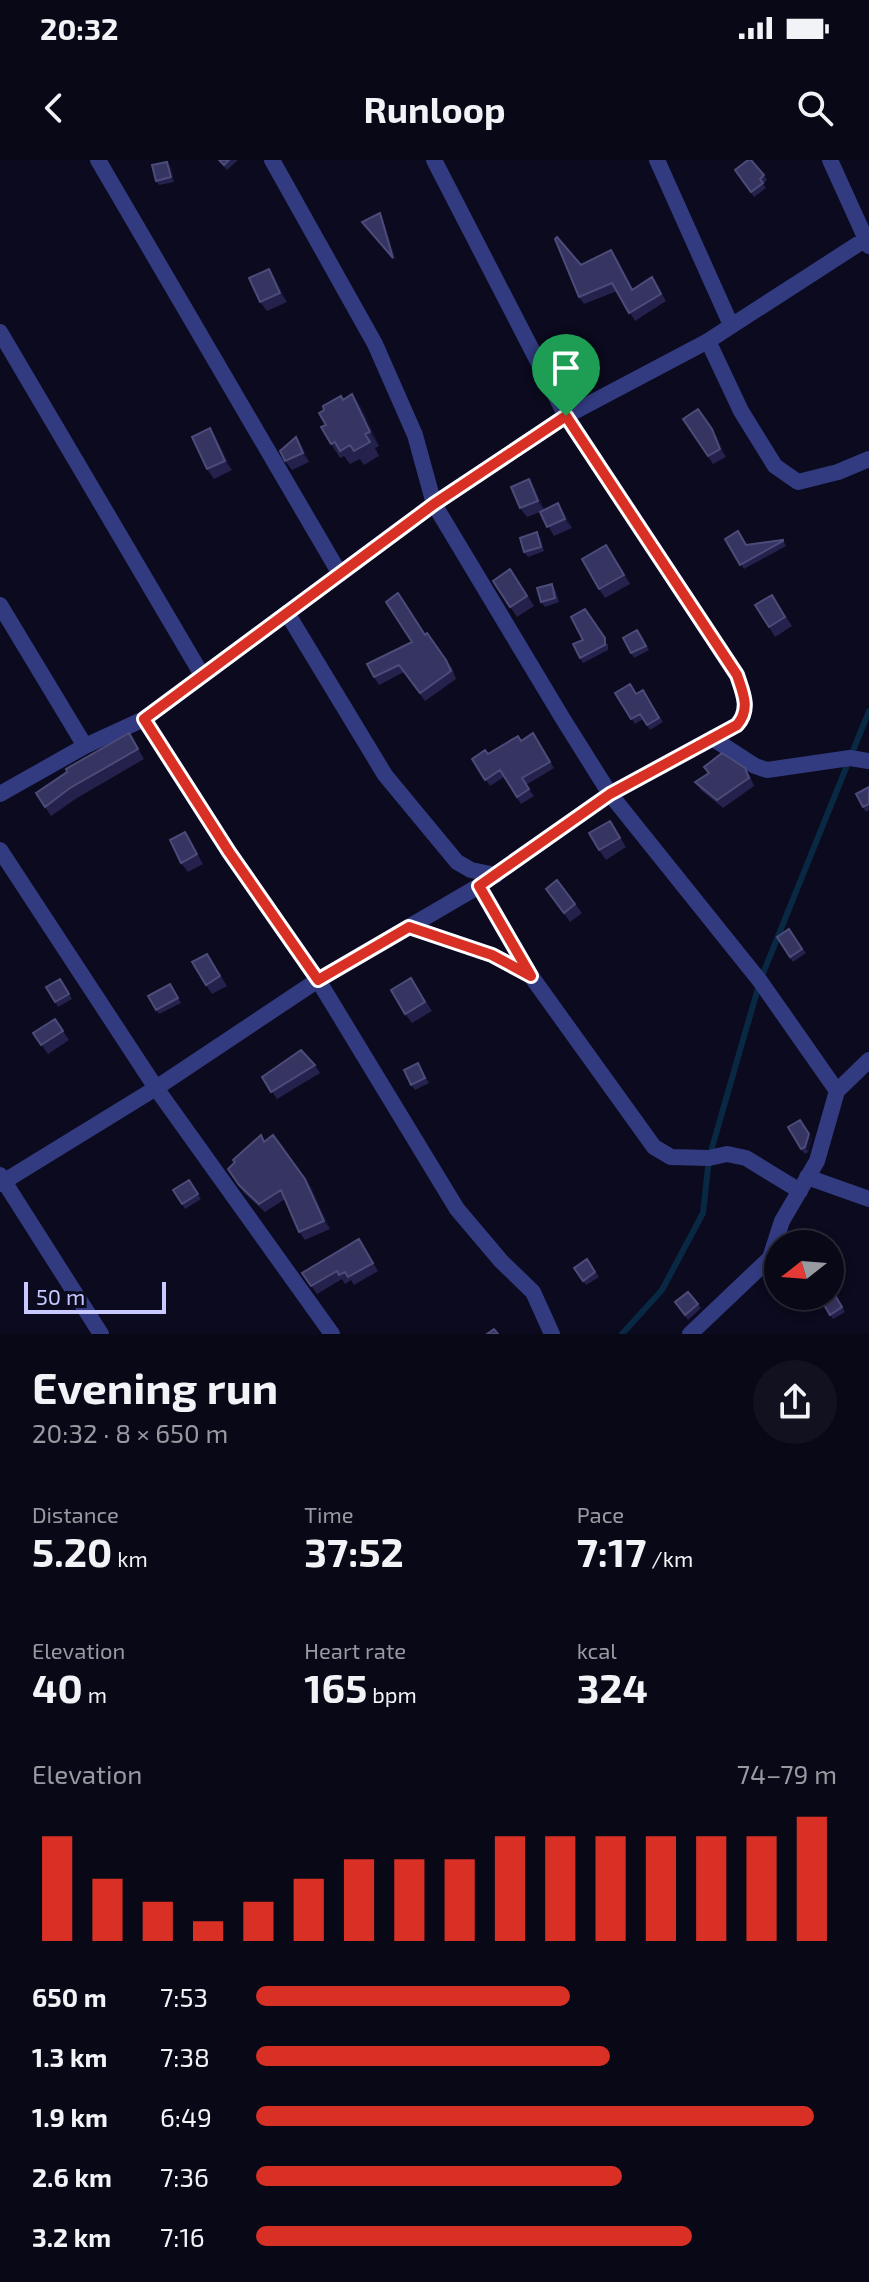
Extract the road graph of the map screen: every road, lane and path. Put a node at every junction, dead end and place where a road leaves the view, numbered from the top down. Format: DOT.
graph roads {
  1 [pos="98,160"];
  2 [pos="272,160"];
  3 [pos="434,160"];
  4 [pos="657,160"];
  5 [pos="830,160"];
  6 [pos="868,241"];
  7 [pos="731,325"];
  8 [pos="0,332"];
  9 [pos="708,341"];
  10 [pos="566,416"];
  11 [pos="869,459"];
  12 [pos="434,504"];
  13 [pos="340,574"];
  14 [pos="0,605"];
  15 [pos="287,613"];
  16 [pos="202,675"];
  17 [pos="144,719"];
  18 [pos="712,738"];
  19 [pos="85,746"];
  20 [pos="869,761"];
  21 [pos="0,794"];
  22 [pos="610,794"];
  23 [pos="0,850"];
  24 [pos="496,875"];
  25 [pos="479,886"];
  26 [pos="409,927"];
  27 [pos="531,976"];
  28 [pos="318,980"];
  29 [pos="869,1060"];
  30 [pos="156,1088"];
  31 [pos="837,1091"];
  32 [pos="1,1180"];
  33 [pos="803,1184"];
  34 [pos="869,1199"];
  35 [pos="101,1334"];
  36 [pos="332,1334"];
  37 [pos="552,1334"];
  38 [pos="690,1334"];
  1 -- 13 [label="street"];
  2 -- 12 [label="street"];
  3 -- 10 [label="street"];
  4 -- 7 [label="street"];
  5 -- 6 [label="street"];
  6 -- 7 [label="street"];
  7 -- 9 [label="street"];
  8 -- 16 [label="street"];
  9 -- 10 [label="street"];
  9 -- 11 [label="street"];
  10 -- 12 [label="street"];
  10 -- 18 [label="street"];
  12 -- 13 [label="street"];
  12 -- 22 [label="street"];
  13 -- 15 [label="street"];
  14 -- 19 [label="street"];
  15 -- 16 [label="street"];
  15 -- 24 [label="street"];
  16 -- 17 [label="street"];
  17 -- 19 [label="street"];
  17 -- 28 [label="street"];
  18 -- 20 [label="street"];
  18 -- 22 [label="street"];
  19 -- 21 [label="street"];
  22 -- 24 [label="street"];
  22 -- 31 [label="street"];
  23 -- 30 [label="street"];
  24 -- 25 [label="street"];
  25 -- 26 [label="street"];
  25 -- 27 [label="street"];
  26 -- 27 [label="street"];
  26 -- 28 [label="street"];
  27 -- 33 [label="street"];
  28 -- 30 [label="street"];
  28 -- 37 [label="street"];
  29 -- 31 [label="street"];
  30 -- 32 [label="street"];
  30 -- 36 [label="street"];
  31 -- 33 [label="street"];
  32 -- 35 [label="street"];
  33 -- 34 [label="street"];
  33 -- 38 [label="street"];
}
